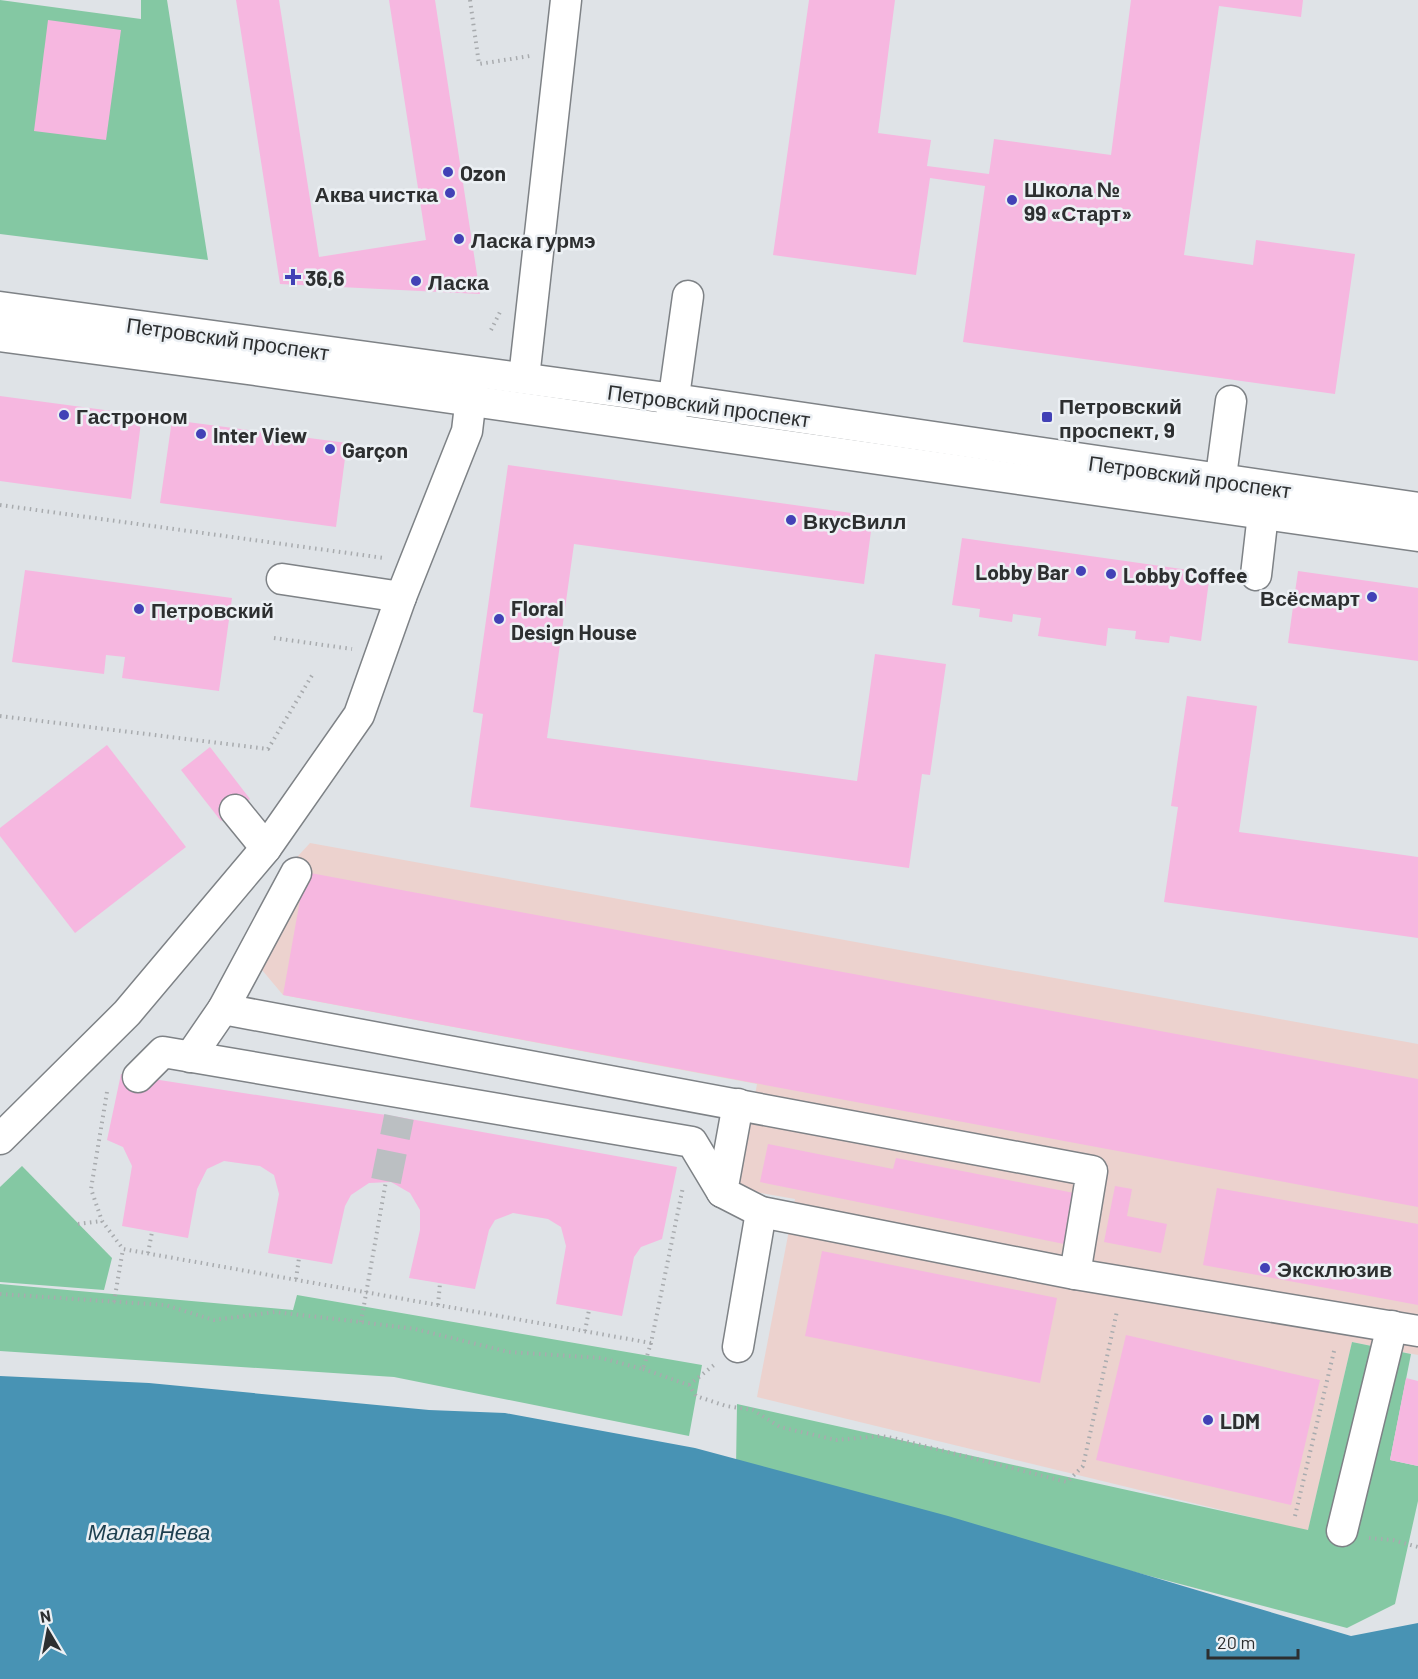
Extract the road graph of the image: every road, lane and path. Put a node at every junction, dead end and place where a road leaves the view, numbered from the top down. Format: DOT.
graph roads {
  1 [pos="470,0"];
  2 [pos="566,0"];
  3 [pos="534,55"];
  4 [pos="688,296"];
  5 [pos="0,308"];
  6 [pos="0,336"];
  7 [pos="257,356"];
  8 [pos="524,378"];
  9 [pos="473,386"];
  10 [pos="674,399"];
  11 [pos="1231,401"];
  12 [pos="670,429"];
  13 [pos="1219,494"];
  14 [pos="0,505"];
  15 [pos="1418,508"];
  16 [pos="1263,514"];
  17 [pos="1418,536"];
  18 [pos="393,559"];
  19 [pos="1256,575"];
  20 [pos="282,579"];
  21 [pos="401,597"];
  22 [pos="274,638"];
  23 [pos="356,649"];
  24 [pos="314,672"];
  25 [pos="0,716"];
  26 [pos="235,810"];
  27 [pos="266,848"];
  28 [pos="296,873"];
  29 [pos="223,1009"];
  30 [pos="190,1057"];
  31 [pos="138,1077"];
  32 [pos="107,1092"];
  33 [pos="738,1104"];
  34 [pos="0,1139"];
  35 [pos="674,1148"];
  36 [pos="386,1181"];
  37 [pos="722,1192"];
  38 [pos="761,1212"];
  39 [pos="102,1221"];
  40 [pos="78,1224"];
  41 [pos="152,1232"];
  42 [pos="123,1249"];
  43 [pos="148,1253"];
  44 [pos="299,1258"];
  45 [pos="1075,1274"];
  46 [pos="296,1279"];
  47 [pos="440,1283"];
  48 [pos="1123,1283"];
  49 [pos="366,1292"];
  50 [pos="0,1294"];
  51 [pos="114,1302"];
  52 [pos="438,1305"];
  53 [pos="589,1310"];
  54 [pos="1342,1317"];
  55 [pos="361,1322"];
  56 [pos="1405,1328"];
  57 [pos="585,1331"];
  58 [pos="651,1342"];
  59 [pos="738,1347"];
  60 [pos="643,1369"];
  61 [pos="1295,1516"];
  62 [pos="1342,1531"];
  63 [pos="1418,1547"];
  1 -- 3 [label="path"];
  2 -- 8 [label="street"];
  4 -- 10 [label="street"];
  5 -- 7 [label="street, Петровский проспект"];
  6 -- 7 [label="street, Петровский проспект"];
  7 -- 9 [label="street, Петровский проспект"];
  8 -- 9 [label="street, Петровский проспект"];
  8 -- 10 [label="street, Петровский проспект"];
  9 -- 12 [label="street, Петровский проспект"];
  9 -- 21 [label="street"];
  10 -- 12 [label="street"];
  10 -- 13 [label="street, Петровский проспект"];
  11 -- 13 [label="street"];
  12 -- 13 [label="street, Петровский проспект"];
  13 -- 15 [label="street, Петровский проспект"];
  13 -- 16 [label="street, Петровский проспект"];
  14 -- 18 [label="path"];
  16 -- 17 [label="street, Петровский проспект"];
  16 -- 19 [label="street"];
  20 -- 21 [label="street"];
  21 -- 27 [label="street"];
  22 -- 23 [label="path"];
  24 -- 25 [label="path"];
  26 -- 27 [label="street"];
  27 -- 34 [label="street"];
  28 -- 29 [label="street"];
  29 -- 30 [label="street"];
  29 -- 33 [label="street"];
  30 -- 31 [label="street"];
  30 -- 35 [label="street"];
  32 -- 39 [label="path"];
  33 -- 37 [label="street"];
  33 -- 45 [label="street"];
  35 -- 37 [label="street"];
  35 -- 58 [label="path"];
  36 -- 49 [label="path"];
  37 -- 38 [label="street"];
  38 -- 45 [label="street"];
  38 -- 59 [label="street"];
  39 -- 40 [label="path"];
  39 -- 42 [label="path"];
  41 -- 43 [label="path"];
  42 -- 43 [label="path"];
  42 -- 51 [label="path"];
  43 -- 46 [label="path"];
  44 -- 46 [label="path"];
  45 -- 48 [label="street"];
  46 -- 49 [label="path"];
  47 -- 52 [label="path"];
  48 -- 54 [label="street"];
  48 -- 60 [label="path"];
  49 -- 52 [label="path"];
  49 -- 55 [label="path"];
  50 -- 51 [label="path"];
  51 -- 55 [label="path"];
  52 -- 57 [label="path"];
  53 -- 57 [label="path"];
  54 -- 56 [label="street"];
  54 -- 61 [label="path"];
  55 -- 60 [label="path"];
  56 -- 62 [label="street"];
  57 -- 58 [label="path"];
  58 -- 60 [label="path"];
  62 -- 63 [label="path"];
}
